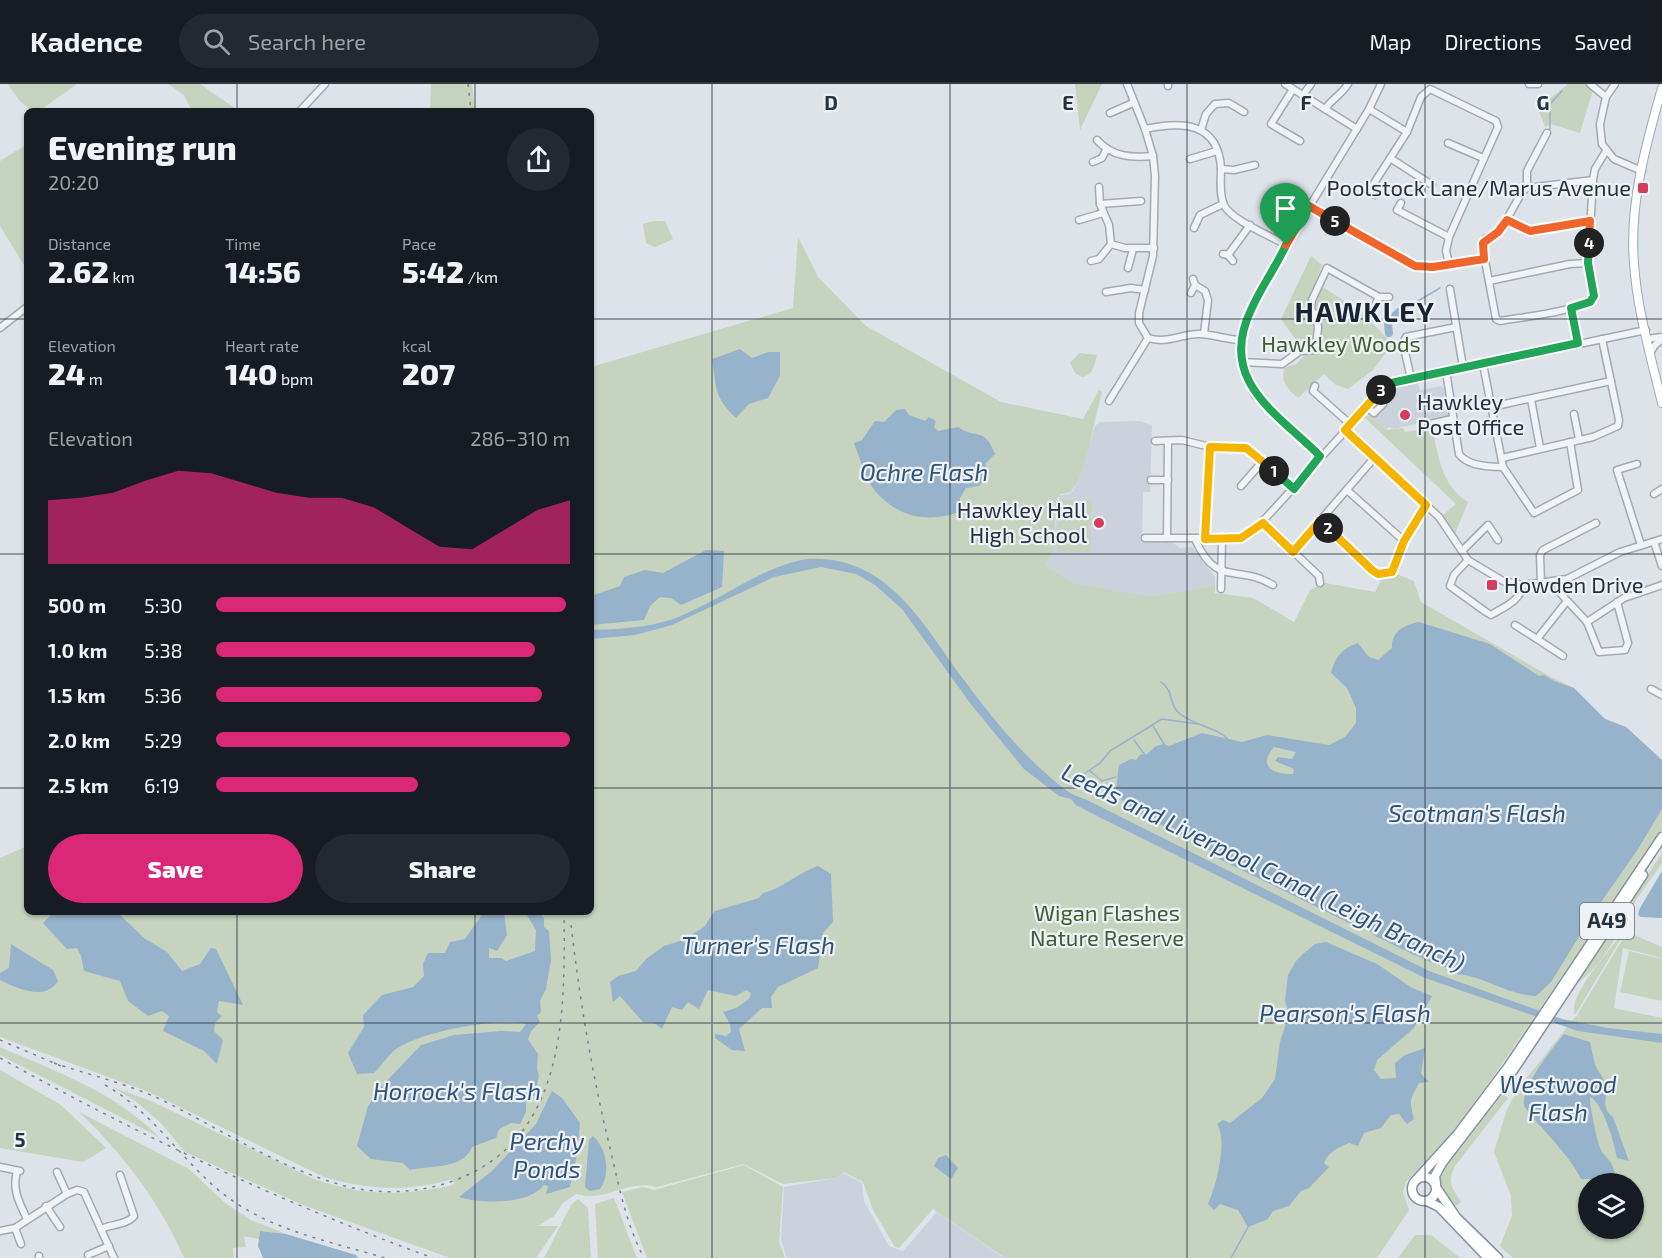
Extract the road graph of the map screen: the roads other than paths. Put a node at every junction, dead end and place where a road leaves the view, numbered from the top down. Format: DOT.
graph roads {
  1 [pos="325,84"];
  2 [pos="1127,84"];
  3 [pos="1286,84"];
  4 [pos="1311,84"];
  5 [pos="1348,84"];
  6 [pos="1381,84"];
  7 [pos="1529,84"];
  8 [pos="1538,84"];
  9 [pos="1590,84"];
  10 [pos="1615,84"];
  11 [pos="1662,88"];
  12 [pos="1293,89"];
  13 [pos="1303,95"];
  14 [pos="1606,97"];
  15 [pos="1133,103"];
  16 [pos="303,108"];
  17 [pos="1114,109"];
  18 [pos="1325,109"];
  19 [pos="1369,110"];
  20 [pos="1244,112"];
  21 [pos="1145,129"];
  22 [pos="1357,129"];
  23 [pos="1201,130"];
  24 [pos="1407,132"];
  25 [pos="1547,133"];
  26 [pos="1097,140"];
  27 [pos="1300,141"];
  28 [pos="1448,143"];
  29 [pos="1541,144"];
  30 [pos="1551,148"];
  31 [pos="1106,150"];
  32 [pos="1217,151"];
  33 [pos="1606,151"];
  34 [pos="1153,156"];
  35 [pos="1390,158"];
  36 [pos="1483,158"];
  37 [pos="1190,159"];
  38 [pos="1093,162"];
  39 [pos="1255,165"];
  40 [pos="1221,169"];
  41 [pos="1642,171"];
  42 [pos="1593,180"];
  43 [pos="1427,185"];
  44 [pos="1527,188"];
  45 [pos="1369,192"];
  46 [pos="1091,194"];
  47 [pos="1141,201"];
  48 [pos="1401,203"];
  49 [pos="1100,204"];
  50 [pos="1223,204"];
  51 [pos="1309,206"];
  52 [pos="1104,213"];
  53 [pos="1079,220"];
  54 [pos="1507,220"];
  55 [pos="1590,221"];
  56 [pos="1250,225"];
  57 [pos="1194,228"];
  58 [pos="1449,237"];
  59 [pos="1111,244"];
  60 [pos="1286,245"];
  61 [pos="1154,248"];
  62 [pos="1133,249"];
  63 [pos="1228,256"];
  64 [pos="1484,259"];
  65 [pos="1091,261"];
  66 [pos="1449,263"];
  67 [pos="1588,263"];
  68 [pos="1128,268"];
  69 [pos="1489,281"];
  70 [pos="1450,288"];
  71 [pos="1110,290"];
  72 [pos="1145,290"];
  73 [pos="1191,293"];
  74 [pos="1379,297"];
  75 [pos="1389,297"];
  76 [pos="1571,308"];
  77 [pos="24,309"];
  78 [pos="1372,310"];
  79 [pos="1456,327"];
  80 [pos="0,328"];
  81 [pos="1204,334"];
  82 [pos="1646,334"];
  83 [pos="1148,338"];
  84 [pos="1662,338"];
  85 [pos="1602,339"];
  86 [pos="1241,340"];
  87 [pos="1578,343"];
  88 [pos="1650,353"];
  89 [pos="1242,362"];
  90 [pos="1483,364"];
  91 [pos="1463,368"];
  92 [pos="1446,371"];
  93 [pos="1411,379"];
  94 [pos="1611,381"];
  95 [pos="1315,386"];
  96 [pos="1531,399"];
  97 [pos="1109,401"];
  98 [pos="1662,402"];
  99 [pos="1383,404"];
  100 [pos="1366,406"];
  101 [pos="1491,407"];
  102 [pos="1574,414"];
  103 [pos="1452,419"];
  104 [pos="1350,424"];
  105 [pos="1426,425"];
  106 [pos="1345,430"];
  107 [pos="1579,439"];
  108 [pos="1155,441"];
  109 [pos="1168,441"];
  110 [pos="1570,442"];
  111 [pos="1210,447"];
  112 [pos="1540,448"];
  113 [pos="1320,456"];
  114 [pos="1375,458"];
  115 [pos="1502,458"];
  116 [pos="1263,461"];
  117 [pos="1638,464"];
  118 [pos="1503,467"];
  119 [pos="1151,480"];
  120 [pos="1168,480"];
  121 [pos="1244,485"];
  122 [pos="1294,489"];
  123 [pos="1662,489"];
  124 [pos="1347,490"];
  125 [pos="1654,494"];
  126 [pos="1426,505"];
  127 [pos="1320,521"];
  128 [pos="1263,523"];
  129 [pos="1596,523"];
  130 [pos="1145,538"];
  131 [pos="1167,538"];
  132 [pos="1195,539"];
  133 [pos="1205,539"];
  134 [pos="1222,539"];
  135 [pos="1662,539"];
  136 [pos="1498,540"];
  137 [pos="1404,541"];
  138 [pos="1654,542"];
  139 [pos="1641,545"];
  140 [pos="1462,551"];
  141 [pos="1293,552"];
  142 [pos="1468,560"];
  143 [pos="1662,566"];
  144 [pos="1222,573"];
  145 [pos="1557,582"];
  146 [pos="1320,583"];
  147 [pos="1541,584"];
  148 [pos="1273,585"];
  149 [pos="1522,585"];
  150 [pos="1662,585"];
  151 [pos="1221,589"];
  152 [pos="1567,601"];
  153 [pos="1617,602"];
  154 [pos="1587,622"];
  155 [pos="1515,625"];
  156 [pos="1537,639"];
  157 [pos="1563,656"];
  158 [pos="1651,689"];
  159 [pos="1662,695"];
  160 [pos="1662,837"];
  161 [pos="1662,846"];
  162 [pos="1553,1006"];
  163 [pos="1537,1029"];
  164 [pos="0,1167"];
  165 [pos="56,1175"];
  166 [pos="120,1175"];
  167 [pos="1417,1179"];
  168 [pos="1436,1186"];
  169 [pos="67,1194"];
  170 [pos="1427,1201"];
  171 [pos="46,1206"];
  172 [pos="27,1219"];
  173 [pos="60,1227"];
  174 [pos="15,1228"];
  175 [pos="101,1229"];
  176 [pos="0,1231"];
  177 [pos="21,1244"];
  178 [pos="109,1246"];
  179 [pos="88,1256"];
  180 [pos="114,1258"];
  181 [pos="1488,1258"];
  182 [pos="1497,1258"];
  1 -- 16 [label="street"];
  2 -- 15 [label="street"];
  3 -- 12 [label="street"];
  4 -- 13 [label="street"];
  5 -- 18 [label="street"];
  6 -- 19 [label="street"];
  7 -- 8 [label="street"];
  9 -- 14 [label="street"];
  10 -- 14 [label="street"];
  11 -- 41 [label="main road"];
  12 -- 13 [label="street"];
  12 -- 27 [label="street"];
  13 -- 18 [label="street"];
  14 -- 33 [label="street"];
  15 -- 17 [label="street"];
  15 -- 21 [label="street"];
  18 -- 22 [label="street"];
  19 -- 22 [label="street"];
  19 -- 24 [label="street"];
  20 -- 23 [label="street"];
  21 -- 23 [label="street"];
  21 -- 34 [label="street"];
  22 -- 51 [label="street"];
  23 -- 32 [label="street"];
  24 -- 35 [label="street"];
  24 -- 36 [label="street"];
  25 -- 29 [label="street"];
  26 -- 31 [label="street"];
  28 -- 36 [label="street"];
  29 -- 30 [label="street"];
  29 -- 44 [label="street"];
  31 -- 34 [label="street"];
  31 -- 38 [label="street"];
  32 -- 37 [label="street"];
  32 -- 40 [label="street"];
  33 -- 41 [label="street"];
  33 -- 42 [label="street"];
  34 -- 61 [label="street"];
  35 -- 43 [label="street"];
  35 -- 45 [label="street"];
  36 -- 58 [label="street"];
  39 -- 40 [label="street"];
  40 -- 50 [label="street"];
  41 -- 82 [label="main road"];
  42 -- 44 [label="street"];
  42 -- 55 [label="street"];
  44 -- 54 [label="street"];
  46 -- 49 [label="street"];
  47 -- 49 [label="street"];
  48 -- 58 [label="street"];
  49 -- 52 [label="street"];
  50 -- 56 [label="street"];
  50 -- 57 [label="street"];
  51 -- 60 [label="street"];
  51 -- 66 [label="street"];
  52 -- 53 [label="street"];
  52 -- 59 [label="street"];
  54 -- 55 [label="street"];
  54 -- 64 [label="street"];
  55 -- 67 [label="street"];
  56 -- 60 [label="street"];
  56 -- 63 [label="street"];
  58 -- 66 [label="street"];
  59 -- 62 [label="street"];
  59 -- 65 [label="street"];
  60 -- 86 [label="street"];
  61 -- 62 [label="street"];
  61 -- 72 [label="street"];
  62 -- 68 [label="street"];
  64 -- 66 [label="street"];
  64 -- 69 [label="street"];
  67 -- 69 [label="street"];
  67 -- 76 [label="street"];
  69 -- 76 [label="street"];
  70 -- 79 [label="street"];
  71 -- 72 [label="street"];
  72 -- 83 [label="street"];
  73 -- 81 [label="street"];
  74 -- 75 [label="street"];
  74 -- 78 [label="street"];
  74 -- 89 [label="street"];
  76 -- 87 [label="street"];
  77 -- 80 [label="street"];
  79 -- 91 [label="street"];
  79 -- 93 [label="street"];
  81 -- 83 [label="street"];
  81 -- 86 [label="street"];
  82 -- 84 [label="street"];
  82 -- 85 [label="street"];
  82 -- 88 [label="main road"];
  83 -- 97 [label="street"];
  84 -- 88 [label="street"];
  85 -- 87 [label="street"];
  85 -- 94 [label="street"];
  86 -- 89 [label="street"];
  87 -- 90 [label="street"];
  88 -- 98 [label="main road"];
  89 -- 113 [label="street"];
  90 -- 91 [label="street"];
  90 -- 101 [label="street"];
  91 -- 92 [label="street"];
  92 -- 93 [label="street"];
  92 -- 103 [label="street"];
  93 -- 100 [label="street"];
  94 -- 96 [label="street"];
  94 -- 107 [label="street"];
  95 -- 104 [label="street"];
  96 -- 101 [label="street"];
  96 -- 112 [label="street"];
  99 -- 100 [label="street"];
  100 -- 104 [label="street"];
  101 -- 115 [label="street"];
  102 -- 107 [label="street"];
  103 -- 105 [label="street"];
  103 -- 118 [label="street"];
  104 -- 106 [label="street"];
  106 -- 113 [label="street"];
  106 -- 114 [label="street"];
  107 -- 110 [label="street"];
  108 -- 109 [label="street"];
  109 -- 111 [label="street"];
  109 -- 120 [label="street"];
  110 -- 112 [label="street"];
  110 -- 118 [label="street"];
  111 -- 116 [label="street"];
  111 -- 133 [label="street"];
  112 -- 115 [label="street"];
  113 -- 122 [label="street"];
  114 -- 124 [label="street"];
  114 -- 126 [label="street"];
  115 -- 118 [label="street"];
  116 -- 121 [label="street"];
  116 -- 122 [label="street"];
  117 -- 139 [label="street"];
  119 -- 120 [label="street"];
  120 -- 131 [label="street"];
  122 -- 128 [label="street"];
  123 -- 125 [label="street"];
  124 -- 127 [label="street"];
  124 -- 137 [label="street"];
  126 -- 137 [label="street"];
  126 -- 140 [label="street"];
  127 -- 137 [label="street"];
  127 -- 141 [label="street"];
  128 -- 134 [label="street"];
  128 -- 141 [label="street"];
  129 -- 147 [label="street"];
  130 -- 131 [label="street"];
  131 -- 132 [label="street"];
  132 -- 133 [label="street"];
  132 -- 144 [label="street"];
  133 -- 134 [label="street"];
  134 -- 144 [label="street"];
  135 -- 138 [label="street"];
  136 -- 140 [label="street"];
  138 -- 139 [label="street"];
  138 -- 143 [label="street"];
  139 -- 145 [label="street"];
  140 -- 142 [label="street"];
  141 -- 146 [label="street"];
  142 -- 149 [label="street"];
  142 -- 149 [label="street"];
  144 -- 148 [label="street"];
  144 -- 151 [label="street"];
  145 -- 147 [label="street"];
  145 -- 152 [label="street"];
  147 -- 149 [label="street"];
  150 -- 153 [label="street"];
  152 -- 154 [label="street"];
  152 -- 156 [label="street"];
  153 -- 154 [label="street"];
  153 -- 154 [label="street"];
  155 -- 156 [label="street"];
  156 -- 157 [label="street"];
  158 -- 159 [label="street"];
  160 -- 162 [label="highway, A49"];
  161 -- 162 [label="highway, A49"];
  162 -- 163 [label="highway, A49"];
  163 -- 167 [label="highway, A49"];
  163 -- 168 [label="highway, A49"];
  164 -- 172 [label="street"];
  165 -- 169 [label="street"];
  166 -- 175 [label="street"];
  167 -- 168 [label="highway"];
  167 -- 170 [label="highway"];
  168 -- 170 [label="highway, A49"];
  168 -- 182 [label="highway"];
  169 -- 171 [label="street"];
  169 -- 175 [label="street"];
  170 -- 181 [label="highway"];
  171 -- 172 [label="street"];
  171 -- 173 [label="street"];
  172 -- 174 [label="street"];
  174 -- 176 [label="street"];
  174 -- 177 [label="street"];
  175 -- 178 [label="street"];
  178 -- 179 [label="street"];
  178 -- 180 [label="street"];
}
